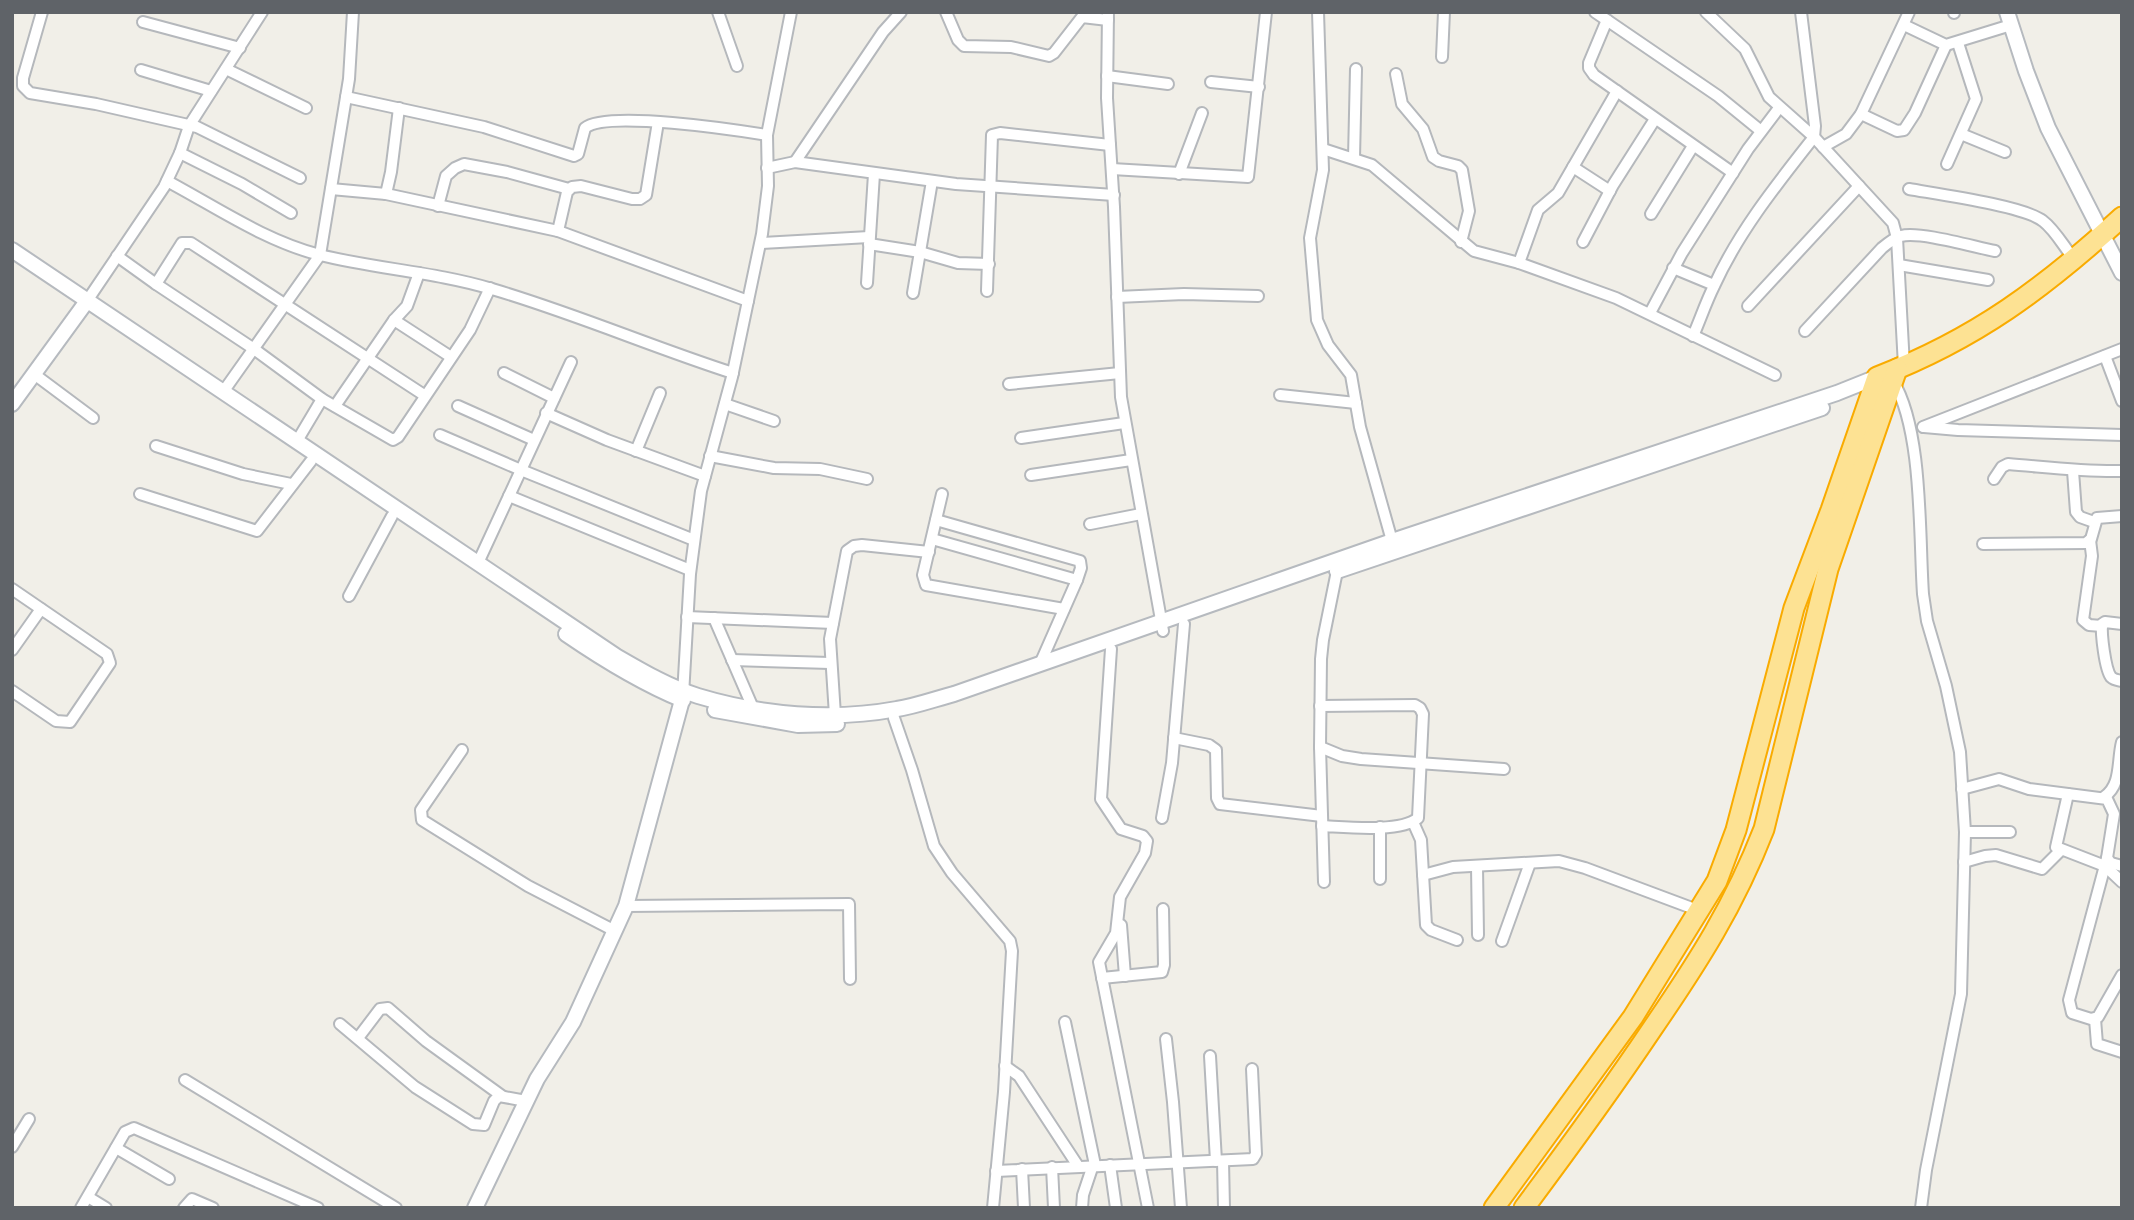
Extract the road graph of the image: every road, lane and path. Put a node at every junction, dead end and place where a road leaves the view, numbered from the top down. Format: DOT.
graph roads {
  1 [pos="42,12"];
  2 [pos="262,12"];
  3 [pos="342,12"];
  4 [pos="718,12"];
  5 [pos="791,12"];
  6 [pos="901,12"];
  7 [pos="946,12"];
  8 [pos="1266,12"];
  9 [pos="1318,12"];
  10 [pos="1444,12"];
  11 [pos="1595,12"];
  12 [pos="1706,12"];
  13 [pos="1801,12"];
  14 [pos="1909,12"];
  15 [pos="353,15"];
  16 [pos="1108,16"];
  17 [pos="2009,19"];
  18 [pos="1607,20"];
  19 [pos="143,22"];
  20 [pos="1904,25"];
  21 [pos="1952,44"];
  22 [pos="240,48"];
  23 [pos="1442,57"];
  24 [pos="12,66"];
  25 [pos="737,66"];
  26 [pos="25,69"];
  27 [pos="226,69"];
  28 [pos="1356,69"];
  29 [pos="141,70"];
  30 [pos="1396,74"];
  31 [pos="1107,76"];
  32 [pos="1212,82"];
  33 [pos="1168,84"];
  34 [pos="1259,87"];
  35 [pos="211,91"];
  36 [pos="1617,92"];
  37 [pos="346,97"];
  38 [pos="306,108"];
  39 [pos="399,108"];
  40 [pos="1780,108"];
  41 [pos="1202,113"];
  42 [pos="1861,114"];
  43 [pos="1655,118"];
  44 [pos="657,122"];
  45 [pos="190,126"];
  46 [pos="1760,131"];
  47 [pos="1961,134"];
  48 [pos="767,135"];
  49 [pos="1814,137"];
  50 [pos="1110,145"];
  51 [pos="1693,146"];
  52 [pos="1823,147"];
  53 [pos="1323,149"];
  54 [pos="2005,152"];
  55 [pos="180,153"];
  56 [pos="1354,158"];
  57 [pos="795,162"];
  58 [pos="1947,164"];
  59 [pos="1573,167"];
  60 [pos="767,169"];
  61 [pos="1112,169"];
  62 [pos="1733,173"];
  63 [pos="874,174"];
  64 [pos="1179,174"];
  65 [pos="300,178"];
  66 [pos="167,181"];
  67 [pos="932,181"];
  68 [pos="1859,186"];
  69 [pos="991,187"];
  70 [pos="331,189"];
  71 [pos="569,189"];
  72 [pos="1909,189"];
  73 [pos="1610,191"];
  74 [pos="386,194"];
  75 [pos="1114,195"];
  76 [pos="438,206"];
  77 [pos="291,213"];
  78 [pos="1651,214"];
  79 [pos="2122,217"];
  80 [pos="558,231"];
  81 [pos="2111,236"];
  82 [pos="1897,237"];
  83 [pos="869,241"];
  84 [pos="1461,242"];
  85 [pos="1583,242"];
  86 [pos="761,243"];
  87 [pos="12,250"];
  88 [pos="1994,251"];
  89 [pos="920,252"];
  90 [pos="320,255"];
  91 [pos="117,256"];
  92 [pos="2074,259"];
  93 [pos="12,261"];
  94 [pos="1519,263"];
  95 [pos="989,264"];
  96 [pos="1899,265"];
  97 [pos="2120,266"];
  98 [pos="1673,268"];
  99 [pos="419,273"];
  100 [pos="1988,280"];
  101 [pos="867,283"];
  102 [pos="156,284"];
  103 [pos="1714,285"];
  104 [pos="490,288"];
  105 [pos="987,291"];
  106 [pos="913,293"];
  107 [pos="1258,296"];
  108 [pos="1117,297"];
  109 [pos="748,301"];
  110 [pos="84,304"];
  111 [pos="285,304"];
  112 [pos="1748,306"];
  113 [pos="1650,313"];
  114 [pos="394,320"];
  115 [pos="1805,331"];
  116 [pos="1693,336"];
  117 [pos="254,349"];
  118 [pos="2122,349"];
  119 [pos="2105,356"];
  120 [pos="451,357"];
  121 [pos="368,358"];
  122 [pos="571,362"];
  123 [pos="504,373"];
  124 [pos="733,373"];
  125 [pos="1119,373"];
  126 [pos="34,374"];
  127 [pos="1775,374"];
  128 [pos="1889,377"];
  129 [pos="1009,384"];
  130 [pos="223,392"];
  131 [pos="660,393"];
  132 [pos="424,395"];
  133 [pos="1280,395"];
  134 [pos="554,398"];
  135 [pos="322,399"];
  136 [pos="2122,401"];
  137 [pos="1356,403"];
  138 [pos="12,404"];
  139 [pos="725,404"];
  140 [pos="335,406"];
  141 [pos="458,406"];
  142 [pos="546,413"];
  143 [pos="93,418"];
  144 [pos="774,421"];
  145 [pos="1124,424"];
  146 [pos="1917,426"];
  147 [pos="440,435"];
  148 [pos="2122,435"];
  149 [pos="1021,439"];
  150 [pos="534,440"];
  151 [pos="297,441"];
  152 [pos="156,446"];
  153 [pos="636,451"];
  154 [pos="710,456"];
  155 [pos="1131,460"];
  156 [pos="311,461"];
  157 [pos="521,470"];
  158 [pos="2073,471"];
  159 [pos="2122,471"];
  160 [pos="1031,475"];
  161 [pos="705,477"];
  162 [pos="867,479"];
  163 [pos="1994,479"];
  164 [pos="291,484"];
  165 [pos="140,494"];
  166 [pos="942,494"];
  167 [pos="509,496"];
  168 [pos="1141,514"];
  169 [pos="392,516"];
  170 [pos="2122,516"];
  171 [pos="936,520"];
  172 [pos="2094,522"];
  173 [pos="1090,524"];
  174 [pos="932,539"];
  175 [pos="694,540"];
  176 [pos="2090,540"];
  177 [pos="1983,544"];
  178 [pos="1394,547"];
  179 [pos="929,552"];
  180 [pos="478,563"];
  181 [pos="690,570"];
  182 [pos="1337,571"];
  183 [pos="1077,580"];
  184 [pos="12,589"];
  185 [pos="349,596"];
  186 [pos="41,609"];
  187 [pos="1064,609"];
  188 [pos="687,617"];
  189 [pos="713,618"];
  190 [pos="833,623"];
  191 [pos="1184,624"];
  192 [pos="2122,624"];
  193 [pos="2102,626"];
  194 [pos="1162,627"];
  195 [pos="1111,649"];
  196 [pos="12,650"];
  197 [pos="732,660"];
  198 [pos="830,663"];
  199 [pos="1040,664"];
  200 [pos="2122,681"];
  201 [pos="12,691"];
  202 [pos="683,694"];
  203 [pos="1321,706"];
  204 [pos="753,708"];
  205 [pos="835,715"];
  206 [pos="894,718"];
  207 [pos="1174,738"];
  208 [pos="2122,742"];
  209 [pos="1320,747"];
  210 [pos="462,750"];
  211 [pos="1421,765"];
  212 [pos="1504,769"];
  213 [pos="2119,784"];
  214 [pos="1962,789"];
  215 [pos="2068,794"];
  216 [pos="2104,797"];
  217 [pos="1162,818"];
  218 [pos="1322,821"];
  219 [pos="1413,822"];
  220 [pos="1380,827"];
  221 [pos="1965,832"];
  222 [pos="2010,832"];
  223 [pos="2061,850"];
  224 [pos="1964,862"];
  225 [pos="2106,862"];
  226 [pos="1530,863"];
  227 [pos="1477,866"];
  228 [pos="2122,866"];
  229 [pos="1423,875"];
  230 [pos="1380,879"];
  231 [pos="1324,882"];
  232 [pos="2122,882"];
  233 [pos="1120,897"];
  234 [pos="625,906"];
  235 [pos="1163,909"];
  236 [pos="1700,911"];
  237 [pos="615,931"];
  238 [pos="1478,935"];
  239 [pos="1457,940"];
  240 [pos="1502,941"];
  241 [pos="2122,975"];
  242 [pos="1125,976"];
  243 [pos="1102,978"];
  244 [pos="850,979"];
  245 [pos="2095,1019"];
  246 [pos="1065,1022"];
  247 [pos="340,1024"];
  248 [pos="358,1038"];
  249 [pos="1166,1039"];
  250 [pos="2122,1052"];
  251 [pos="1210,1056"];
  252 [pos="1006,1066"];
  253 [pos="1252,1069"];
  254 [pos="185,1080"];
  255 [pos="502,1096"];
  256 [pos="526,1101"];
  257 [pos="29,1119"];
  258 [pos="12,1147"];
  259 [pos="116,1148"];
  260 [pos="1219,1161"];
  261 [pos="1178,1162"];
  262 [pos="1139,1163"];
  263 [pos="1094,1165"];
  264 [pos="1110,1165"];
  265 [pos="1077,1166"];
  266 [pos="1052,1167"];
  267 [pos="1022,1169"];
  268 [pos="996,1171"];
  269 [pos="169,1179"];
  270 [pos="375,1195"];
  271 [pos="88,1197"];
  272 [pos="81,1208"];
  273 [pos="106,1208"];
  274 [pos="184,1208"];
  275 [pos="213,1208"];
  276 [pos="318,1208"];
  277 [pos="369,1208"];
  278 [pos="396,1208"];
  279 [pos="475,1208"];
  280 [pos="993,1208"];
  281 [pos="1024,1208"];
  282 [pos="1054,1208"];
  283 [pos="1082,1208"];
  284 [pos="1116,1208"];
  285 [pos="1148,1208"];
  286 [pos="1181,1208"];
  287 [pos="1224,1208"];
  288 [pos="1493,1208"];
  289 [pos="1524,1208"];
  290 [pos="1921,1208"];
  1 -- 26 [label="street"];
  2 -- 22 [label="street"];
  3 -- 15 [label="street"];
  4 -- 25 [label="street"];
  5 -- 48 [label="street"];
  6 -- 57 [label="street"];
  7 -- 16 [label="street"];
  8 -- 34 [label="street"];
  9 -- 53 [label="street"];
  10 -- 23 [label="street"];
  11 -- 18 [label="street"];
  12 -- 40 [label="street"];
  13 -- 49 [label="street"];
  14 -- 20 [label="street"];
  15 -- 37 [label="street"];
  16 -- 31 [label="street"];
  17 -- 21 [label="street"];
  17 -- 81 [label="main road"];
  18 -- 36 [label="street"];
  18 -- 46 [label="street"];
  19 -- 22 [label="street"];
  20 -- 21 [label="street"];
  20 -- 42 [label="street"];
  21 -- 42 [label="street"];
  21 -- 47 [label="street"];
  22 -- 27 [label="street"];
  24 -- 26 [label="street"];
  26 -- 45 [label="street"];
  27 -- 35 [label="street"];
  27 -- 38 [label="street"];
  28 -- 56 [label="street"];
  29 -- 35 [label="street"];
  30 -- 84 [label="street"];
  31 -- 33 [label="street"];
  31 -- 50 [label="street"];
  32 -- 34 [label="street"];
  34 -- 64 [label="street"];
  35 -- 45 [label="street"];
  36 -- 43 [label="street"];
  36 -- 59 [label="street"];
  37 -- 39 [label="street"];
  37 -- 70 [label="street"];
  39 -- 44 [label="street"];
  39 -- 74 [label="street"];
  40 -- 46 [label="street"];
  40 -- 49 [label="street"];
  41 -- 64 [label="street"];
  42 -- 52 [label="street"];
  43 -- 51 [label="street"];
  43 -- 73 [label="street"];
  44 -- 48 [label="street"];
  44 -- 71 [label="street"];
  45 -- 55 [label="street"];
  45 -- 65 [label="street"];
  46 -- 62 [label="street"];
  47 -- 54 [label="street"];
  47 -- 58 [label="street"];
  48 -- 60 [label="street"];
  49 -- 52 [label="street"];
  49 -- 103 [label="street"];
  50 -- 61 [label="street"];
  50 -- 69 [label="street"];
  51 -- 62 [label="street"];
  51 -- 78 [label="street"];
  52 -- 68 [label="street"];
  53 -- 56 [label="street"];
  53 -- 137 [label="street"];
  55 -- 66 [label="street"];
  55 -- 77 [label="street"];
  56 -- 84 [label="street"];
  57 -- 60 [label="street"];
  57 -- 63 [label="street"];
  59 -- 73 [label="street"];
  59 -- 94 [label="street"];
  60 -- 86 [label="street"];
  61 -- 64 [label="street"];
  61 -- 75 [label="street"];
  62 -- 98 [label="street"];
  63 -- 67 [label="street"];
  63 -- 83 [label="street"];
  66 -- 90 [label="street"];
  66 -- 91 [label="street"];
  67 -- 69 [label="street"];
  67 -- 89 [label="street"];
  68 -- 82 [label="street"];
  68 -- 112 [label="street"];
  69 -- 75 [label="street"];
  69 -- 95 [label="street"];
  70 -- 74 [label="street"];
  70 -- 90 [label="street"];
  71 -- 76 [label="street"];
  71 -- 80 [label="street"];
  72 -- 92 [label="street"];
  73 -- 85 [label="street"];
  74 -- 76 [label="street"];
  75 -- 108 [label="street"];
  76 -- 80 [label="street"];
  79 -- 81 [label="highway"];
  80 -- 109 [label="street"];
  81 -- 92 [label="highway"];
  81 -- 97 [label="main road"];
  81 -- 128 [label="highway"];
  82 -- 88 [label="street"];
  82 -- 96 [label="street"];
  82 -- 115 [label="street"];
  83 -- 86 [label="street"];
  83 -- 89 [label="street"];
  83 -- 101 [label="street"];
  84 -- 94 [label="street"];
  86 -- 109 [label="street"];
  87 -- 110 [label="main road"];
  89 -- 95 [label="street"];
  89 -- 106 [label="street"];
  90 -- 99 [label="street"];
  90 -- 111 [label="street"];
  91 -- 102 [label="street"];
  91 -- 110 [label="street"];
  92 -- 128 [label="highway"];
  93 -- 110 [label="main road"];
  94 -- 113 [label="street"];
  95 -- 105 [label="street"];
  96 -- 100 [label="street"];
  96 -- 128 [label="street"];
  98 -- 103 [label="street"];
  98 -- 113 [label="street"];
  99 -- 104 [label="street"];
  99 -- 114 [label="street"];
  102 -- 111 [label="street"];
  102 -- 117 [label="street"];
  103 -- 116 [label="street"];
  104 -- 120 [label="street"];
  104 -- 124 [label="street"];
  107 -- 108 [label="street"];
  108 -- 125 [label="street"];
  109 -- 124 [label="street"];
  110 -- 126 [label="main road"];
  110 -- 130 [label="main road"];
  110 -- 156 [label="main road"];
  111 -- 117 [label="street"];
  111 -- 121 [label="street"];
  113 -- 116 [label="street"];
  114 -- 120 [label="street"];
  114 -- 121 [label="street"];
  116 -- 127 [label="street"];
  117 -- 130 [label="street"];
  117 -- 135 [label="street"];
  118 -- 119 [label="street"];
  119 -- 136 [label="street"];
  119 -- 146 [label="street"];
  120 -- 132 [label="street"];
  121 -- 132 [label="street"];
  121 -- 140 [label="street"];
  122 -- 134 [label="street"];
  123 -- 134 [label="street"];
  124 -- 139 [label="street"];
  125 -- 129 [label="street"];
  125 -- 145 [label="street"];
  126 -- 138 [label="main road"];
  126 -- 143 [label="street"];
  128 -- 146 [label="street"];
  128 -- 178 [label="main road"];
  128 -- 236 [label="highway"];
  128 -- 289 [label="highway"];
  130 -- 151 [label="main road"];
  131 -- 153 [label="street"];
  132 -- 140 [label="street"];
  133 -- 137 [label="street"];
  134 -- 142 [label="street"];
  135 -- 140 [label="street"];
  135 -- 151 [label="street"];
  137 -- 178 [label="street"];
  139 -- 144 [label="street"];
  139 -- 154 [label="street"];
  141 -- 150 [label="street"];
  142 -- 150 [label="street"];
  142 -- 153 [label="street"];
  145 -- 149 [label="street"];
  145 -- 155 [label="street"];
  146 -- 148 [label="street"];
  146 -- 214 [label="street"];
  147 -- 157 [label="street"];
  150 -- 157 [label="street"];
  151 -- 180 [label="main road"];
  152 -- 164 [label="street"];
  153 -- 161 [label="street"];
  154 -- 161 [label="street"];
  154 -- 162 [label="street"];
  155 -- 160 [label="street"];
  155 -- 168 [label="street"];
  156 -- 164 [label="street"];
  156 -- 169 [label="main road"];
  157 -- 167 [label="street"];
  157 -- 175 [label="street"];
  158 -- 159 [label="street"];
  158 -- 163 [label="street"];
  158 -- 172 [label="street"];
  161 -- 175 [label="street"];
  164 -- 165 [label="street"];
  166 -- 171 [label="street"];
  167 -- 180 [label="street"];
  167 -- 181 [label="street"];
  168 -- 173 [label="street"];
  168 -- 194 [label="street"];
  169 -- 185 [label="street"];
  169 -- 202 [label="main road"];
  170 -- 172 [label="street"];
  171 -- 174 [label="street"];
  171 -- 183 [label="street"];
  172 -- 176 [label="street"];
  174 -- 179 [label="street"];
  174 -- 183 [label="street"];
  175 -- 181 [label="street"];
  176 -- 177 [label="street"];
  176 -- 193 [label="street"];
  178 -- 182 [label="main road"];
  178 -- 194 [label="main road"];
  179 -- 187 [label="street"];
  179 -- 190 [label="street"];
  180 -- 202 [label="main road"];
  181 -- 188 [label="street"];
  182 -- 191 [label="main road"];
  182 -- 203 [label="street"];
  183 -- 187 [label="street"];
  184 -- 186 [label="street"];
  186 -- 196 [label="street"];
  186 -- 201 [label="street"];
  187 -- 199 [label="street"];
  188 -- 189 [label="street"];
  188 -- 202 [label="street"];
  189 -- 190 [label="street"];
  189 -- 197 [label="street"];
  190 -- 198 [label="street"];
  191 -- 194 [label="main road"];
  191 -- 207 [label="street"];
  192 -- 193 [label="street"];
  193 -- 200 [label="street"];
  194 -- 195 [label="main road"];
  194 -- 199 [label="main road"];
  195 -- 206 [label="main road"];
  195 -- 233 [label="street"];
  197 -- 198 [label="street"];
  197 -- 204 [label="street"];
  198 -- 205 [label="street"];
  199 -- 205 [label="main road"];
  202 -- 204 [label="main road"];
  202 -- 206 [label="main road"];
  202 -- 234 [label="main road"];
  203 -- 209 [label="street"];
  203 -- 211 [label="street"];
  204 -- 205 [label="main road"];
  206 -- 252 [label="street"];
  207 -- 217 [label="street"];
  207 -- 218 [label="street"];
  208 -- 213 [label="street"];
  209 -- 211 [label="street"];
  209 -- 218 [label="street"];
  210 -- 237 [label="street"];
  211 -- 212 [label="street"];
  211 -- 219 [label="street"];
  213 -- 216 [label="street"];
  214 -- 215 [label="street"];
  214 -- 221 [label="street"];
  215 -- 216 [label="street"];
  215 -- 223 [label="street"];
  216 -- 225 [label="street"];
  218 -- 220 [label="street"];
  218 -- 231 [label="street"];
  219 -- 220 [label="street"];
  219 -- 229 [label="street"];
  220 -- 230 [label="street"];
  221 -- 222 [label="street"];
  221 -- 224 [label="street"];
  223 -- 224 [label="street"];
  223 -- 225 [label="street"];
  224 -- 290 [label="street"];
  225 -- 228 [label="street"];
  225 -- 232 [label="street"];
  225 -- 245 [label="street"];
  226 -- 227 [label="street"];
  226 -- 236 [label="street"];
  226 -- 240 [label="street"];
  227 -- 229 [label="street"];
  227 -- 238 [label="street"];
  229 -- 239 [label="street"];
  233 -- 242 [label="street"];
  233 -- 243 [label="street"];
  234 -- 237 [label="main road"];
  234 -- 244 [label="street"];
  235 -- 242 [label="street"];
  236 -- 288 [label="highway"];
  237 -- 256 [label="main road"];
  241 -- 245 [label="street"];
  242 -- 243 [label="street"];
  243 -- 262 [label="street"];
  245 -- 250 [label="street"];
  246 -- 263 [label="street"];
  247 -- 248 [label="street"];
  248 -- 255 [label="street"];
  248 -- 255 [label="street"];
  249 -- 261 [label="street"];
  251 -- 260 [label="street"];
  252 -- 265 [label="street"];
  252 -- 268 [label="street"];
  253 -- 260 [label="street"];
  254 -- 270 [label="street"];
  255 -- 256 [label="street"];
  256 -- 279 [label="main road"];
  257 -- 258 [label="street"];
  259 -- 269 [label="street"];
  259 -- 271 [label="street"];
  259 -- 276 [label="street"];
  260 -- 261 [label="street"];
  260 -- 287 [label="street"];
  261 -- 262 [label="street"];
  261 -- 286 [label="street"];
  262 -- 264 [label="street"];
  262 -- 285 [label="street"];
  263 -- 264 [label="street"];
  263 -- 265 [label="street"];
  263 -- 283 [label="street"];
  264 -- 284 [label="street"];
  265 -- 266 [label="street"];
  266 -- 267 [label="street"];
  266 -- 282 [label="street"];
  267 -- 268 [label="street"];
  267 -- 281 [label="street"];
  268 -- 280 [label="street"];
  270 -- 277 [label="street"];
  270 -- 278 [label="street"];
  271 -- 272 [label="street"];
  271 -- 273 [label="street"];
  274 -- 275 [label="street"];
}
